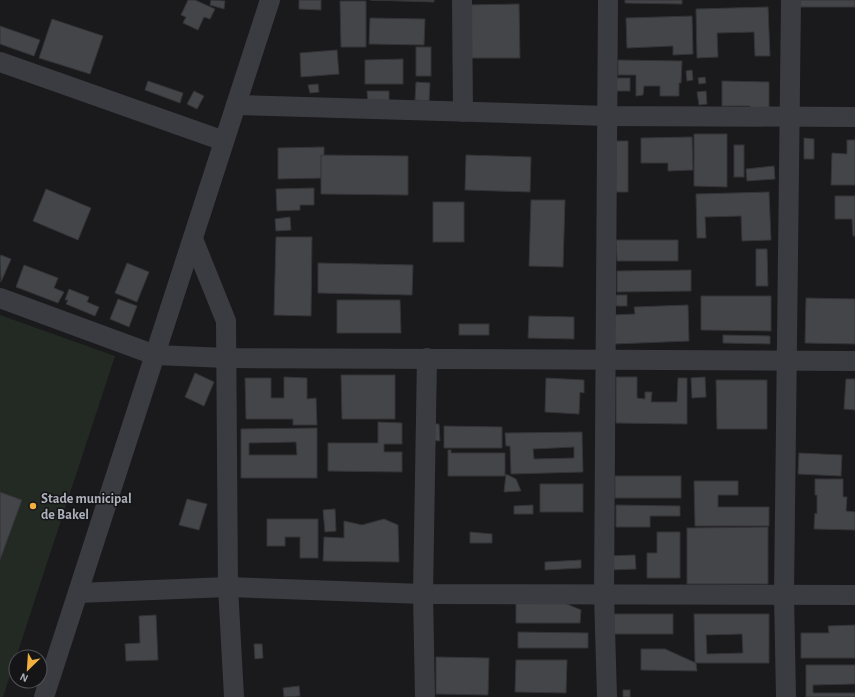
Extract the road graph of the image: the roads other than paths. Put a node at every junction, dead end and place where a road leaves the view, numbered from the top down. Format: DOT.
graph roads {
  1 [pos="270,0"];
  2 [pos="462,0"];
  3 [pos="608,0"];
  4 [pos="791,0"];
  5 [pos="0,62"];
  6 [pos="236,105"];
  7 [pos="463,112"];
  8 [pos="608,116"];
  9 [pos="789,117"];
  10 [pos="855,117"];
  11 [pos="224,141"];
  12 [pos="193,239"];
  13 [pos="0,298"];
  14 [pos="155,355"];
  15 [pos="227,358"];
  16 [pos="427,358"];
  17 [pos="606,359"];
  18 [pos="787,360"];
  19 [pos="855,361"];
  20 [pos="228,587"];
  21 [pos="78,594"];
  22 [pos="423,594"];
  23 [pos="604,594"];
  24 [pos="784,595"];
  25 [pos="855,596"];
  26 [pos="44,697"];
  27 [pos="234,697"];
  28 [pos="425,697"];
  29 [pos="607,697"];
  30 [pos="786,697"];
  1 -- 6 [label="street"];
  2 -- 7 [label="street"];
  3 -- 8 [label="street"];
  4 -- 9 [label="street"];
  5 -- 11 [label="street"];
  6 -- 7 [label="street"];
  6 -- 11 [label="street"];
  7 -- 8 [label="street"];
  8 -- 9 [label="street"];
  8 -- 17 [label="street"];
  9 -- 10 [label="street"];
  9 -- 18 [label="street"];
  11 -- 12 [label="street"];
  12 -- 14 [label="street"];
  12 -- 15 [label="street"];
  13 -- 14 [label="street"];
  14 -- 15 [label="street"];
  14 -- 21 [label="street"];
  15 -- 16 [label="street"];
  15 -- 20 [label="street"];
  16 -- 17 [label="street"];
  16 -- 22 [label="street"];
  17 -- 18 [label="street"];
  17 -- 23 [label="street"];
  18 -- 19 [label="street"];
  18 -- 24 [label="street"];
  20 -- 21 [label="street"];
  20 -- 22 [label="street"];
  20 -- 27 [label="street"];
  21 -- 26 [label="street"];
  22 -- 23 [label="street"];
  22 -- 28 [label="street"];
  23 -- 24 [label="street"];
  23 -- 29 [label="street"];
  24 -- 25 [label="street"];
  24 -- 30 [label="street"];
}
